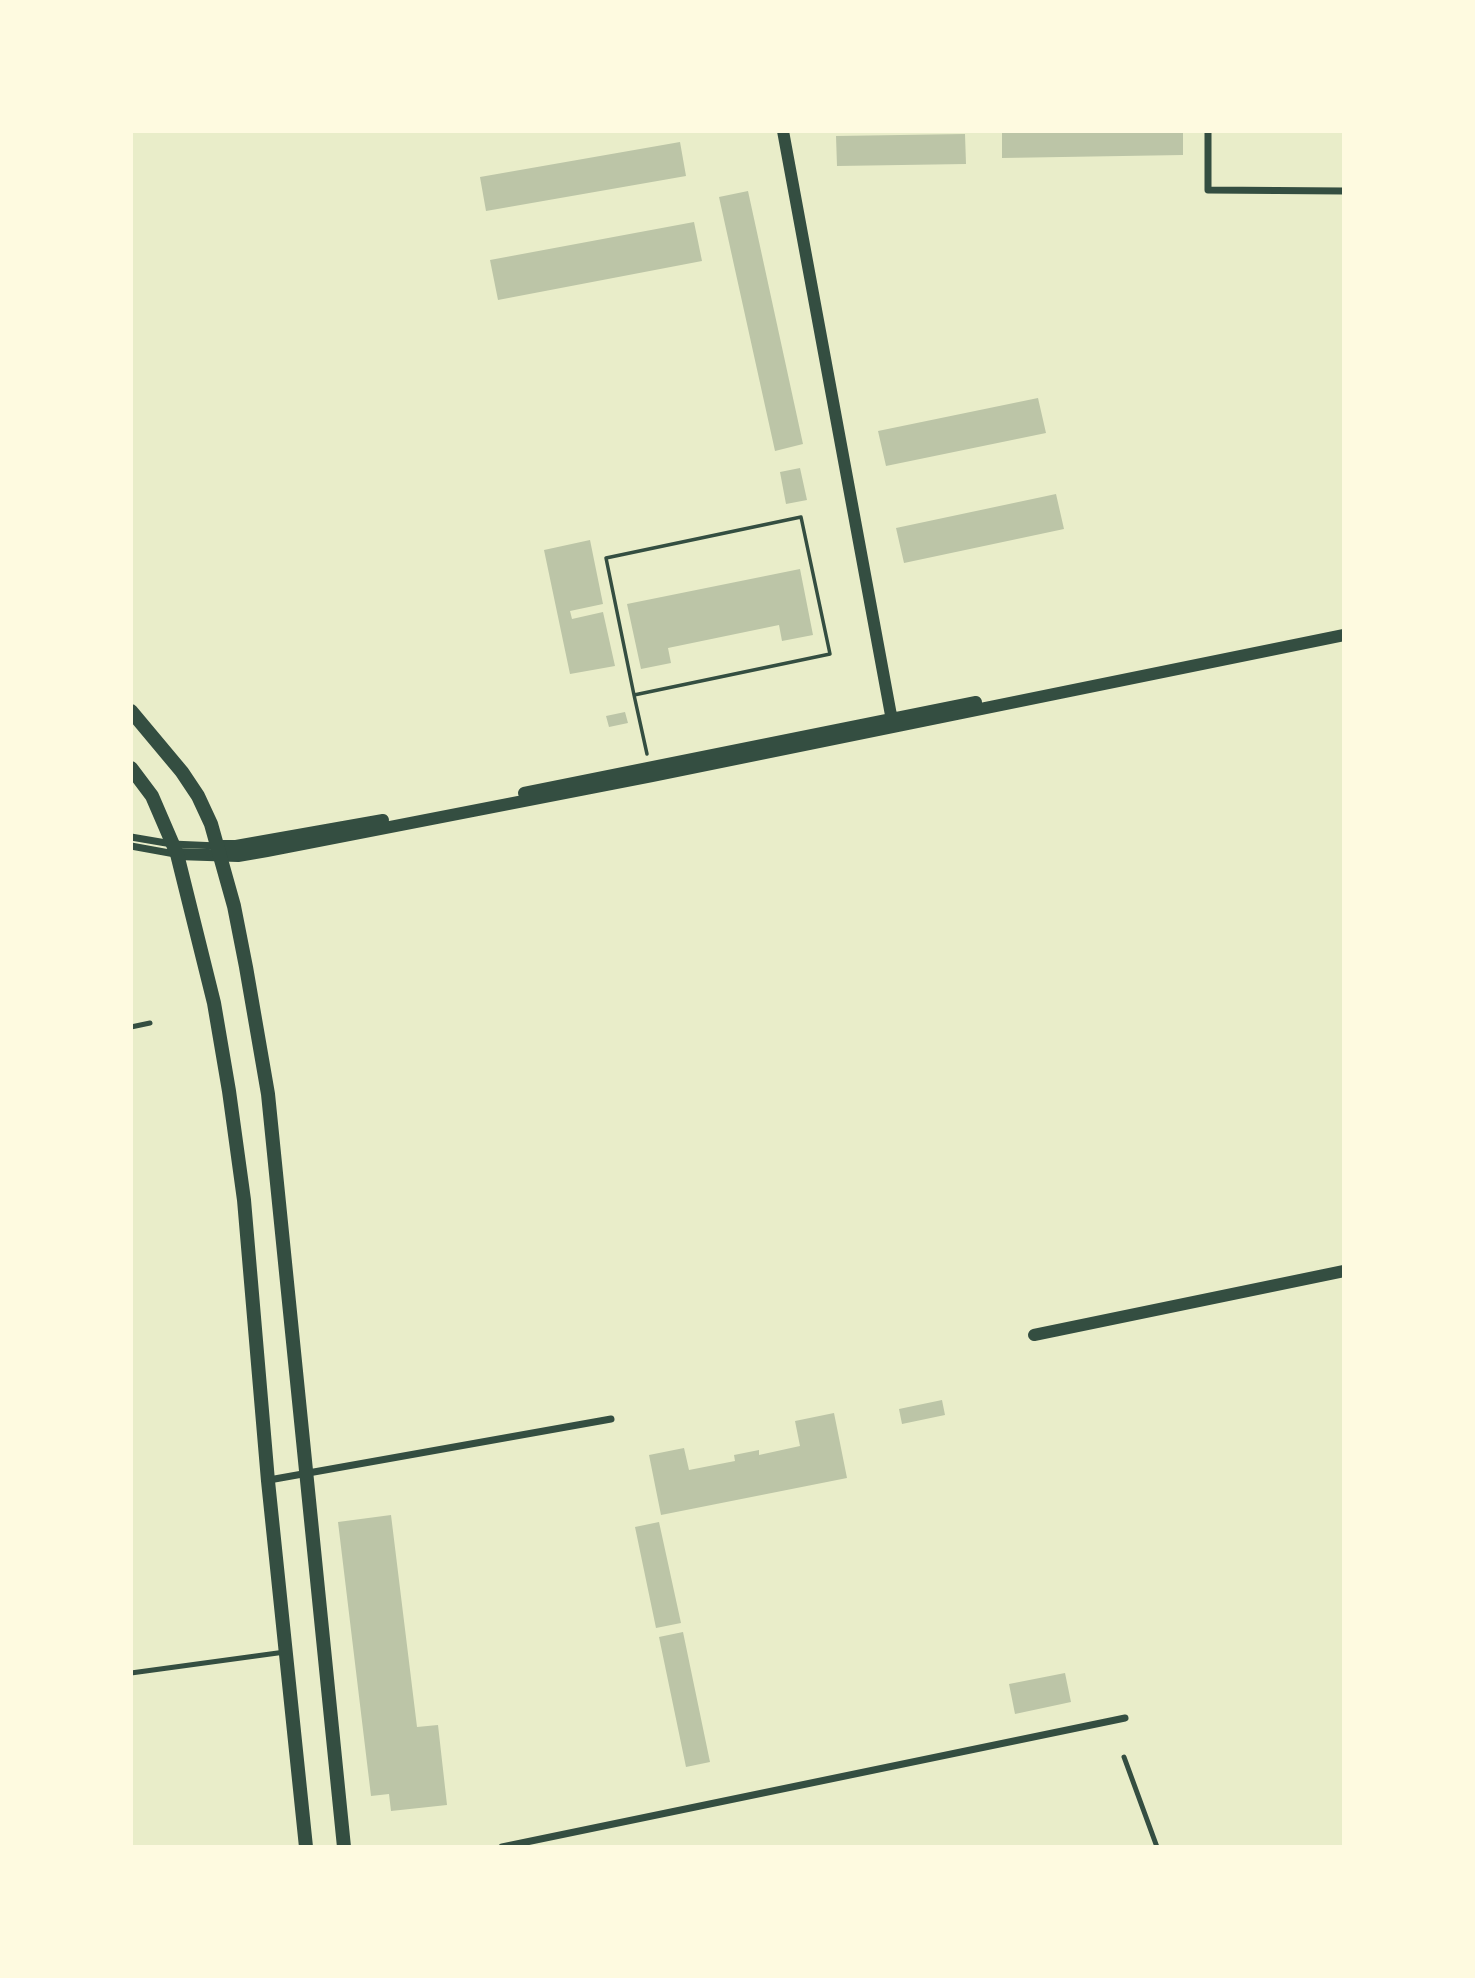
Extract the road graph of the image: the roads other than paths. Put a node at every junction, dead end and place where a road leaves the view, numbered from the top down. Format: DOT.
graph roads {
  1 [pos="783,131"];
  2 [pos="1208,131"];
  3 [pos="1344,191"];
  4 [pos="1344,627"];
  5 [pos="1344,635"];
  6 [pos="131,712"];
  7 [pos="892,723"];
  8 [pos="131,768"];
  9 [pos="131,837"];
  10 [pos="131,846"];
  11 [pos="175,849"];
  12 [pos="220,851"];
  13 [pos="193,922"];
  14 [pos="150,1023"];
  15 [pos="131,1027"];
  16 [pos="1344,1271"];
  17 [pos="1034,1335"];
  18 [pos="611,1419"];
  19 [pos="305,1475"];
  20 [pos="268,1480"];
  21 [pos="285,1651"];
  22 [pos="131,1673"];
  23 [pos="1125,1718"];
  24 [pos="1124,1757"];
  25 [pos="306,1847"];
  26 [pos="344,1847"];
  27 [pos="502,1847"];
  28 [pos="1157,1847"];
  1 -- 7 [label="street"];
  2 -- 3 [label="street"];
  4 -- 7 [label="street"];
  5 -- 7 [label="street"];
  6 -- 12 [label="main road"];
  7 -- 12 [label="street"];
  7 -- 12 [label="street"];
  8 -- 11 [label="main road"];
  9 -- 11 [label="street"];
  10 -- 11 [label="street"];
  11 -- 12 [label="street"];
  11 -- 13 [label="main road"];
  11 -- 20 [label="main road"];
  12 -- 19 [label="main road"];
  14 -- 15 [label="lane"];
  16 -- 17 [label="street"];
  18 -- 19 [label="street"];
  19 -- 20 [label="street"];
  19 -- 26 [label="main road"];
  20 -- 21 [label="main road"];
  21 -- 22 [label="lane"];
  21 -- 25 [label="main road"];
  23 -- 27 [label="street"];
  24 -- 28 [label="lane"];
}
